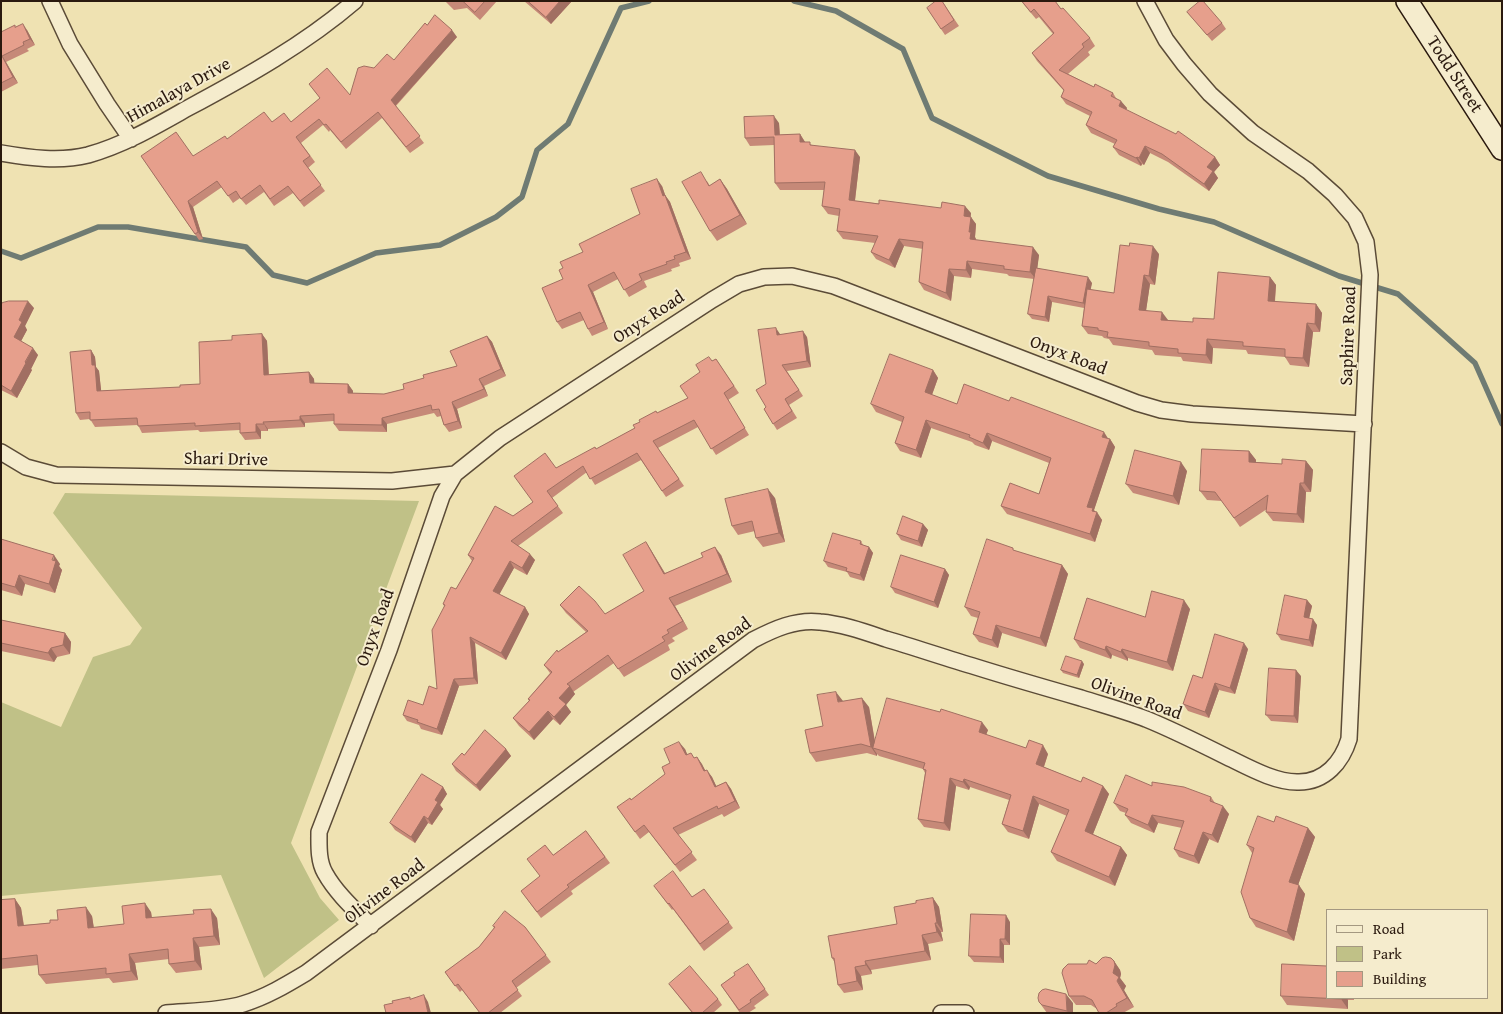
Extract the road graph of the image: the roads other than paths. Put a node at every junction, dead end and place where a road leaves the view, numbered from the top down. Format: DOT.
graph roads {
  1 [pos="50,1"];
  2 [pos="355,1"];
  3 [pos="1146,1"];
  4 [pos="1407,1"];
  5 [pos="131,139"];
  6 [pos="1502,149"];
  7 [pos="1,153"];
  8 [pos="1364,424"];
  9 [pos="1,452"];
  10 [pos="455,474"];
  11 [pos="1340,760"];
  12 [pos="370,926"];
  13 [pos="166,1013"];
  14 [pos="941,1013"];
  15 [pos="966,1013"];
  1 -- 5 [label="street"];
  2 -- 5 [label="street, Himalaya Drive"];
  3 -- 8 [label="street, Saphire Road"];
  4 -- 6 [label="street, Todd Street"];
  5 -- 7 [label="street, Himalaya Drive"];
  8 -- 10 [label="street, Onyx Road"];
  8 -- 11 [label="street, Saphire Road"];
  9 -- 10 [label="street, Shari Drive"];
  10 -- 12 [label="street, Onyx Road"];
  11 -- 12 [label="street, Olivine Road"];
  12 -- 13 [label="street, Olivine Road"];
  14 -- 15 [label="street"];
}
